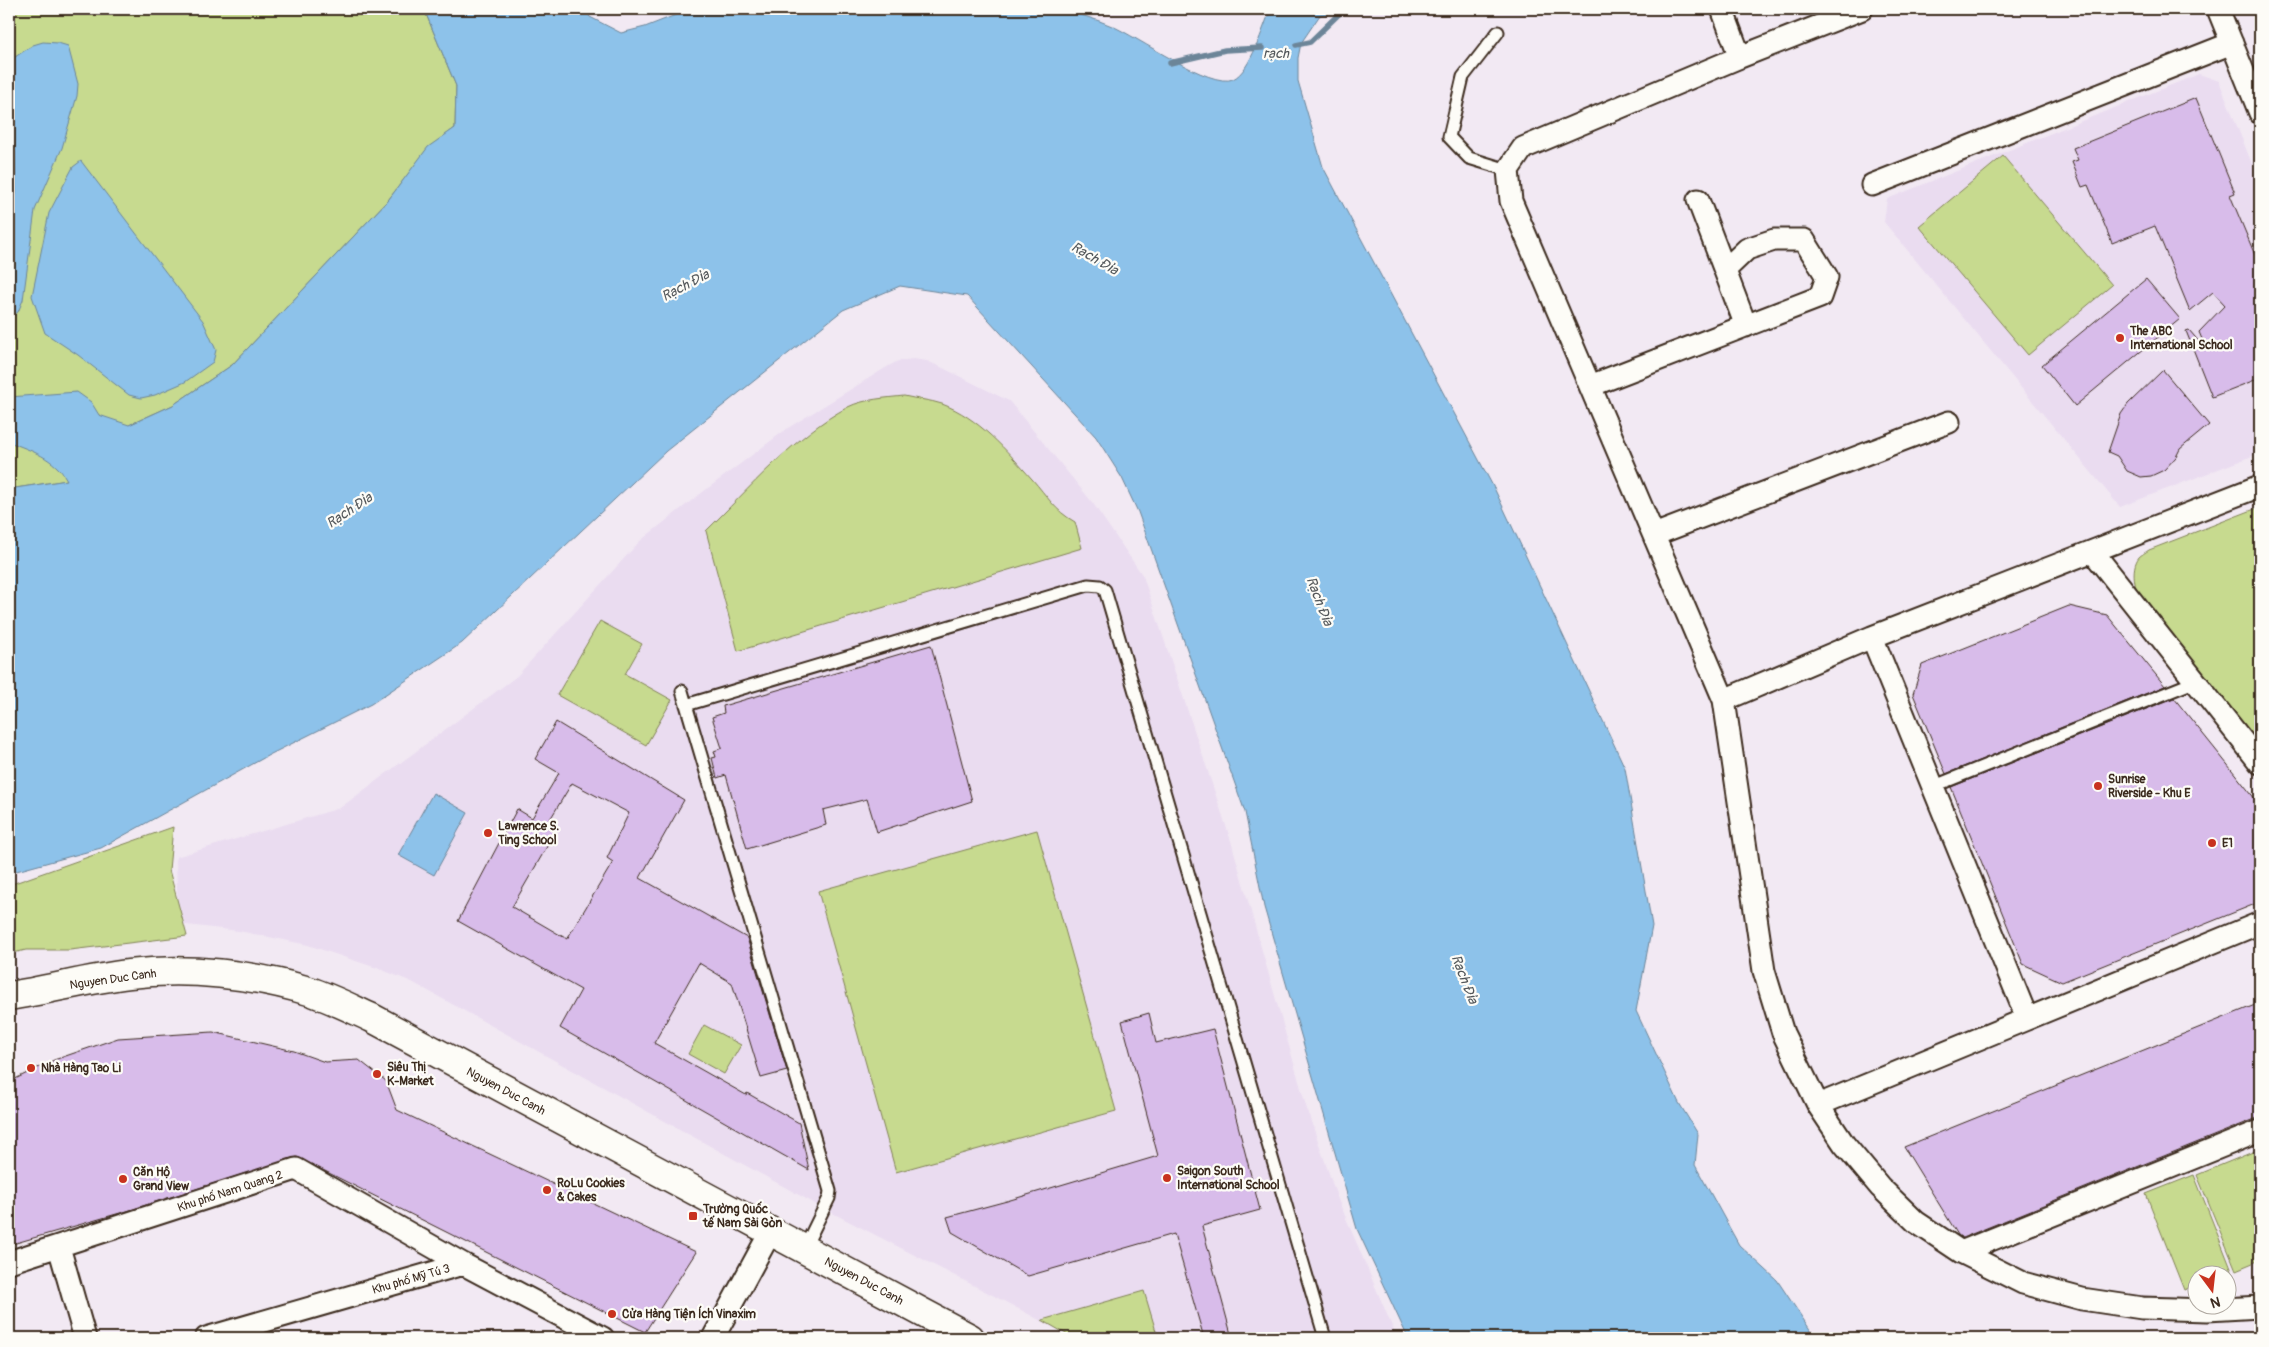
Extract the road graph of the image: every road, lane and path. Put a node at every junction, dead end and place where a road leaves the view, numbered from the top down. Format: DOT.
graph roads {
  1 [pos="1722,9"];
  2 [pos="1862,9"];
  3 [pos="2218,9"];
  4 [pos="1498,32"];
  5 [pos="2232,43"];
  6 [pos="1740,57"];
  7 [pos="2260,113"];
  8 [pos="1508,170"];
  9 [pos="1872,185"];
  10 [pos="1698,200"];
  11 [pos="1725,270"];
  12 [pos="1746,326"];
  13 [pos="1590,386"];
  14 [pos="1949,422"];
  15 [pos="2260,486"];
  16 [pos="1654,535"];
  17 [pos="2093,552"];
  18 [pos="1872,637"];
  19 [pos="2194,682"];
  20 [pos="682,691"];
  21 [pos="1724,700"];
  22 [pos="686,705"];
  23 [pos="2260,763"];
  24 [pos="1932,787"];
  25 [pos="2260,923"];
  26 [pos="9,996"];
  27 [pos="2027,1018"];
  28 [pos="1818,1105"];
  29 [pos="2260,1131"];
  30 [pos="771,1231"];
  31 [pos="59,1247"];
  32 [pos="804,1249"];
  33 [pos="1961,1252"];
  34 [pos="9,1262"];
  35 [pos="463,1264"];
  36 [pos="2260,1307"];
  37 [pos="85,1338"];
  38 [pos="206,1338"];
  39 [pos="603,1338"];
  40 [pos="713,1338"];
  41 [pos="970,1338"];
  42 [pos="1326,1338"];
  1 -- 6 [label="street"];
  2 -- 6 [label="street"];
  3 -- 5 [label="street"];
  4 -- 8 [label="lane"];
  5 -- 7 [label="street"];
  5 -- 9 [label="street"];
  6 -- 8 [label="street"];
  8 -- 13 [label="street"];
  10 -- 11 [label="street"];
  11 -- 12 [label="street"];
  11 -- 12 [label="street"];
  12 -- 13 [label="street"];
  13 -- 16 [label="street"];
  14 -- 16 [label="street"];
  15 -- 17 [label="street"];
  16 -- 21 [label="street"];
  17 -- 18 [label="street"];
  17 -- 19 [label="street"];
  18 -- 21 [label="street"];
  18 -- 24 [label="street"];
  19 -- 23 [label="street"];
  19 -- 24 [label="lane"];
  20 -- 22 [label="lane"];
  21 -- 28 [label="street"];
  22 -- 32 [label="lane"];
  22 -- 42 [label="lane"];
  24 -- 27 [label="street"];
  25 -- 27 [label="street"];
  26 -- 30 [label="main road, Nguyen Duc Canh"];
  27 -- 28 [label="street"];
  28 -- 33 [label="street"];
  29 -- 33 [label="street"];
  30 -- 32 [label="main road, Nguyen Duc Canh"];
  30 -- 40 [label="street"];
  31 -- 34 [label="street, Khu phố Nam Quang 2"];
  31 -- 35 [label="street, Khu phố Nam Quang 2"];
  31 -- 37 [label="street"];
  32 -- 41 [label="main road, Nguyen Duc Canh"];
  33 -- 36 [label="street"];
  35 -- 38 [label="street, Khu phố Mỹ Tú 3"];
  35 -- 39 [label="street, Khu phố Mỹ Tú 3"];
}
